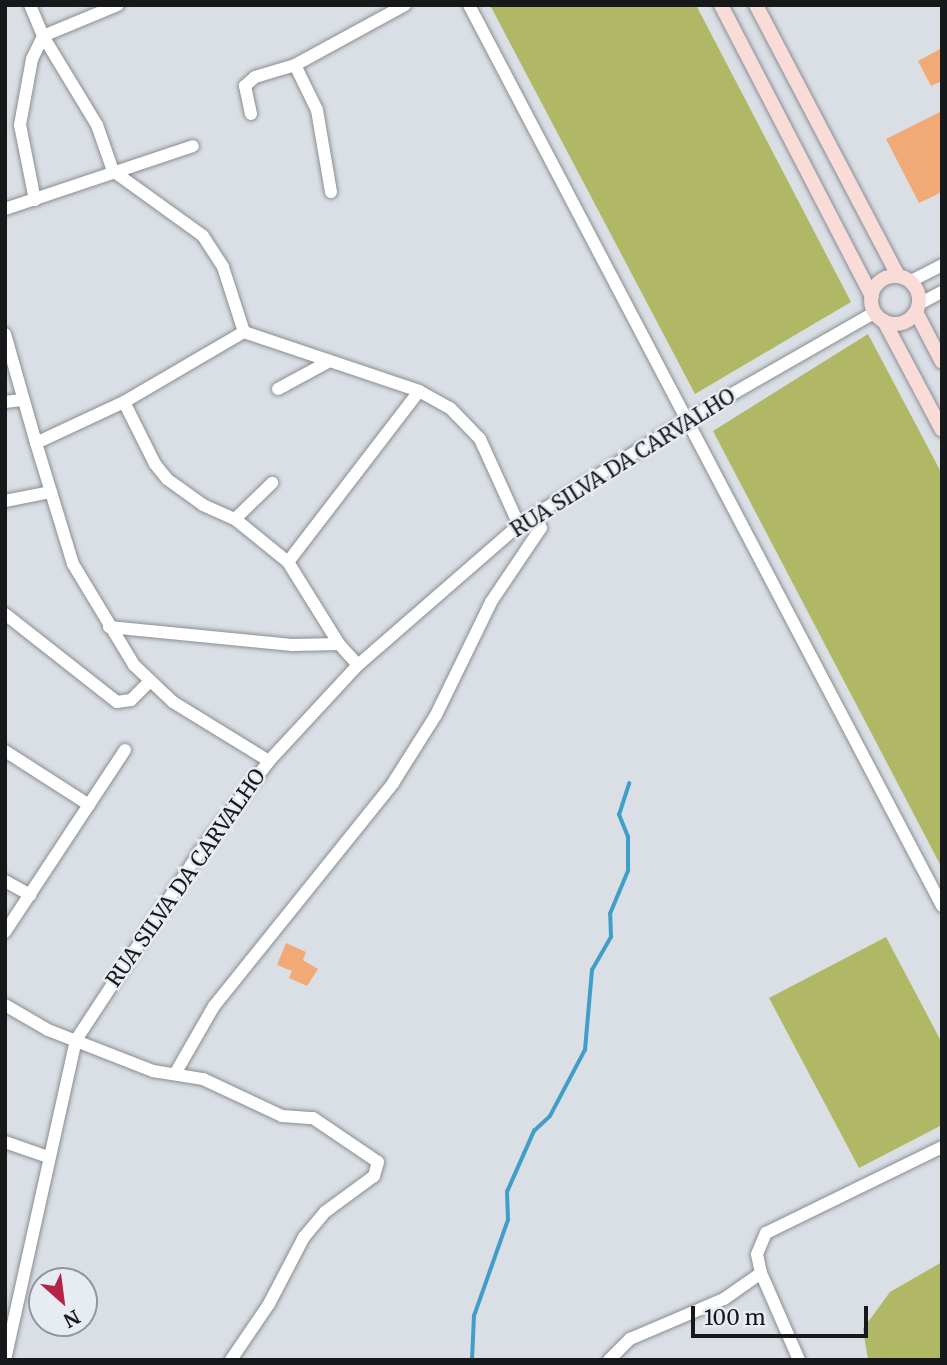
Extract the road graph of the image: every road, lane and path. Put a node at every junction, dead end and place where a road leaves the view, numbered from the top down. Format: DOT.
graph roads {
  1 [pos="30,5"];
  2 [pos="118,5"];
  3 [pos="405,5"];
  4 [pos="469,5"];
  5 [pos="721,5"];
  6 [pos="756,5"];
  7 [pos="43,36"];
  8 [pos="295,65"];
  9 [pos="251,114"];
  10 [pos="193,146"];
  11 [pos="113,171"];
  12 [pos="331,192"];
  13 [pos="35,200"];
  14 [pos="5,209"];
  15 [pos="942,265"];
  16 [pos="904,278"];
  17 [pos="942,292"];
  18 [pos="872,296"];
  19 [pos="918,308"];
  20 [pos="879,317"];
  21 [pos="244,332"];
  22 [pos="5,334"];
  23 [pos="328,362"];
  24 [pos="942,362"];
  25 [pos="278,389"];
  26 [pos="419,391"];
  27 [pos="22,400"];
  28 [pos="5,402"];
  29 [pos="124,402"];
  30 [pos="685,421"];
  31 [pos="942,430"];
  32 [pos="36,443"];
  33 [pos="272,483"];
  34 [pos="51,492"];
  35 [pos="5,501"];
  36 [pos="535,515"];
  37 [pos="235,519"];
  38 [pos="519,525"];
  39 [pos="288,562"];
  40 [pos="5,614"];
  41 [pos="110,626"];
  42 [pos="339,644"];
  43 [pos="358,665"];
  44 [pos="150,681"];
  45 [pos="125,750"];
  46 [pos="5,751"];
  47 [pos="269,761"];
  48 [pos="89,805"];
  49 [pos="5,881"];
  50 [pos="30,895"];
  51 [pos="942,906"];
  52 [pos="5,932"];
  53 [pos="5,1005"];
  54 [pos="76,1040"];
  55 [pos="176,1072"];
  56 [pos="6,1145"];
  57 [pos="942,1147"];
  58 [pos="48,1157"];
  59 [pos="761,1273"];
  60 [pos="5,1360"];
  61 [pos="231,1360"];
  62 [pos="609,1360"];
  63 [pos="799,1360"];
  1 -- 7 [label="street"];
  2 -- 7 [label="street"];
  3 -- 8 [label="street"];
  4 -- 30 [label="street"];
  5 -- 18 [label="main road"];
  6 -- 16 [label="main road"];
  7 -- 11 [label="street"];
  7 -- 13 [label="street"];
  8 -- 9 [label="street"];
  8 -- 12 [label="street"];
  10 -- 11 [label="street"];
  11 -- 13 [label="street"];
  11 -- 21 [label="street"];
  13 -- 14 [label="street"];
  15 -- 16 [label="street"];
  16 -- 18 [label="main road"];
  16 -- 19 [label="main road"];
  17 -- 19 [label="street"];
  18 -- 20 [label="main road"];
  19 -- 20 [label="main road"];
  19 -- 24 [label="main road"];
  20 -- 30 [label="street, RUA SILVA DA CARVALHO"];
  20 -- 31 [label="main road"];
  21 -- 23 [label="street"];
  21 -- 29 [label="street"];
  22 -- 27 [label="street"];
  23 -- 25 [label="street"];
  23 -- 26 [label="street"];
  26 -- 38 [label="street"];
  26 -- 39 [label="street"];
  27 -- 28 [label="street"];
  27 -- 32 [label="street"];
  29 -- 32 [label="street"];
  29 -- 37 [label="street"];
  30 -- 36 [label="street, RUA SILVA DA CARVALHO"];
  30 -- 51 [label="street"];
  32 -- 34 [label="street"];
  33 -- 37 [label="street"];
  34 -- 35 [label="street"];
  34 -- 41 [label="street"];
  36 -- 38 [label="street, RUA SILVA DA CARVALHO"];
  36 -- 55 [label="street"];
  37 -- 39 [label="street"];
  38 -- 43 [label="street, RUA SILVA DA CARVALHO"];
  39 -- 42 [label="street"];
  40 -- 44 [label="street"];
  41 -- 42 [label="street"];
  41 -- 44 [label="street"];
  42 -- 43 [label="street"];
  43 -- 47 [label="street, RUA SILVA DA CARVALHO"];
  44 -- 47 [label="street"];
  45 -- 48 [label="street"];
  46 -- 48 [label="street"];
  47 -- 54 [label="street, RUA SILVA DA CARVALHO"];
  48 -- 50 [label="street"];
  49 -- 50 [label="street"];
  50 -- 52 [label="street"];
  53 -- 54 [label="street"];
  54 -- 55 [label="street"];
  54 -- 58 [label="street, RUA SILVA DA CARVALHO"];
  55 -- 61 [label="street"];
  56 -- 58 [label="street"];
  57 -- 59 [label="street"];
  58 -- 60 [label="street, RUA SILVA DA CARVALHO"];
  59 -- 62 [label="street"];
  59 -- 63 [label="street"];
}
